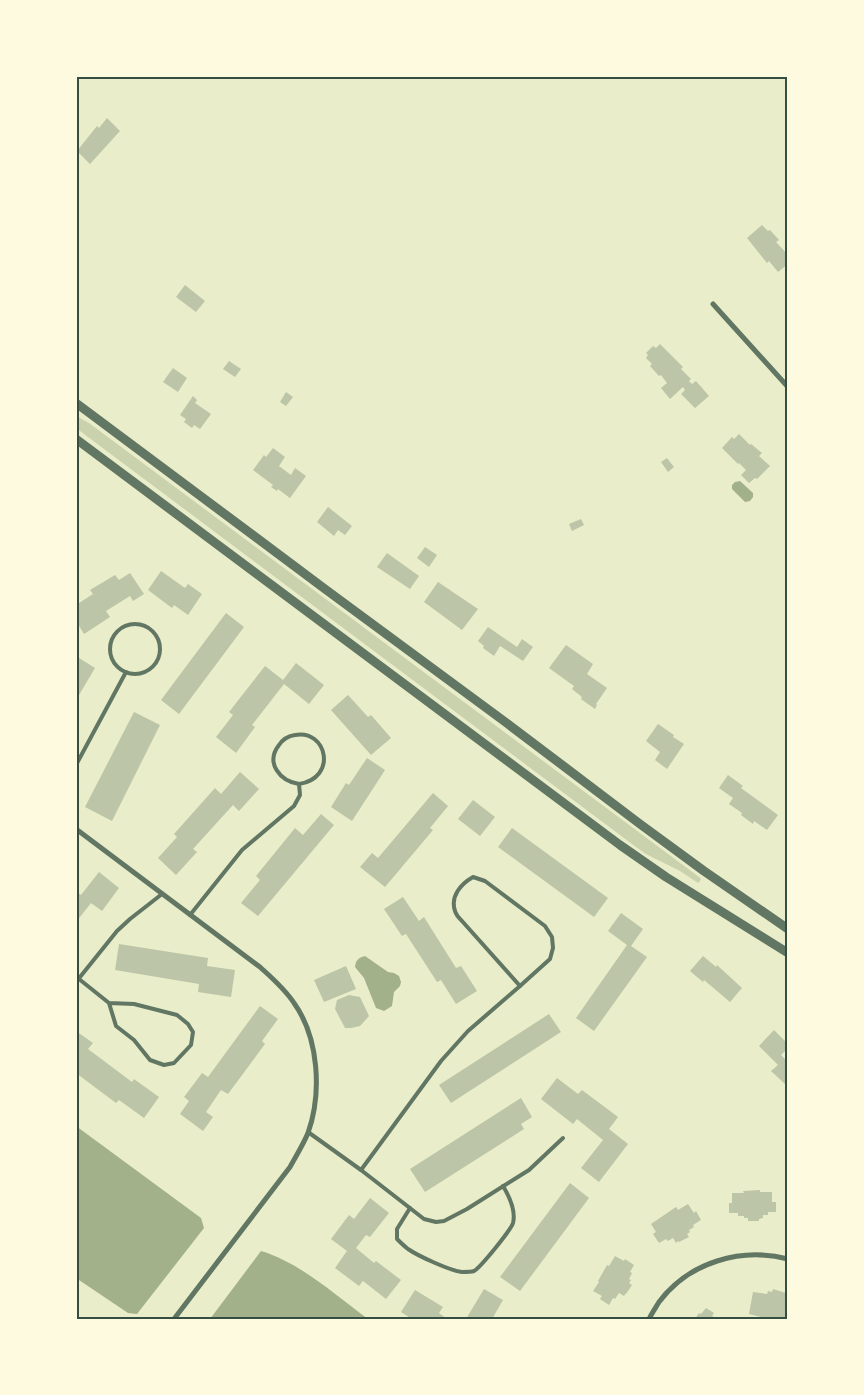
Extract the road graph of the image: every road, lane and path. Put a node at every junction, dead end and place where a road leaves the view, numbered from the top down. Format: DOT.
graph roads {
  1 [pos="713,304"];
  2 [pos="788,387"];
  3 [pos="76,403"];
  4 [pos="76,439"];
  5 [pos="126,672"];
  6 [pos="76,765"];
  7 [pos="299,784"];
  8 [pos="78,832"];
  9 [pos="162,894"];
  10 [pos="190,914"];
  11 [pos="788,929"];
  12 [pos="788,953"];
  13 [pos="78,980"];
  14 [pos="520,986"];
  15 [pos="109,1003"];
  16 [pos="308,1132"];
  17 [pos="564,1138"];
  18 [pos="362,1170"];
  19 [pos="503,1186"];
  20 [pos="410,1208"];
  21 [pos="788,1259"];
  22 [pos="174,1319"];
  23 [pos="649,1319"];
  1 -- 2 [label="street"];
  3 -- 11 [label="street"];
  4 -- 12 [label="street"];
  5 -- 5 [label="lane"];
  5 -- 6 [label="lane"];
  7 -- 7 [label="lane"];
  7 -- 10 [label="lane"];
  8 -- 9 [label="street"];
  9 -- 10 [label="street"];
  9 -- 13 [label="lane"];
  10 -- 16 [label="street"];
  13 -- 15 [label="lane"];
  14 -- 14 [label="lane"];
  14 -- 18 [label="lane"];
  15 -- 15 [label="lane"];
  16 -- 18 [label="lane"];
  16 -- 22 [label="street"];
  17 -- 19 [label="lane"];
  18 -- 20 [label="lane"];
  19 -- 20 [label="lane"];
  19 -- 20 [label="lane"];
  21 -- 23 [label="street"];
}
